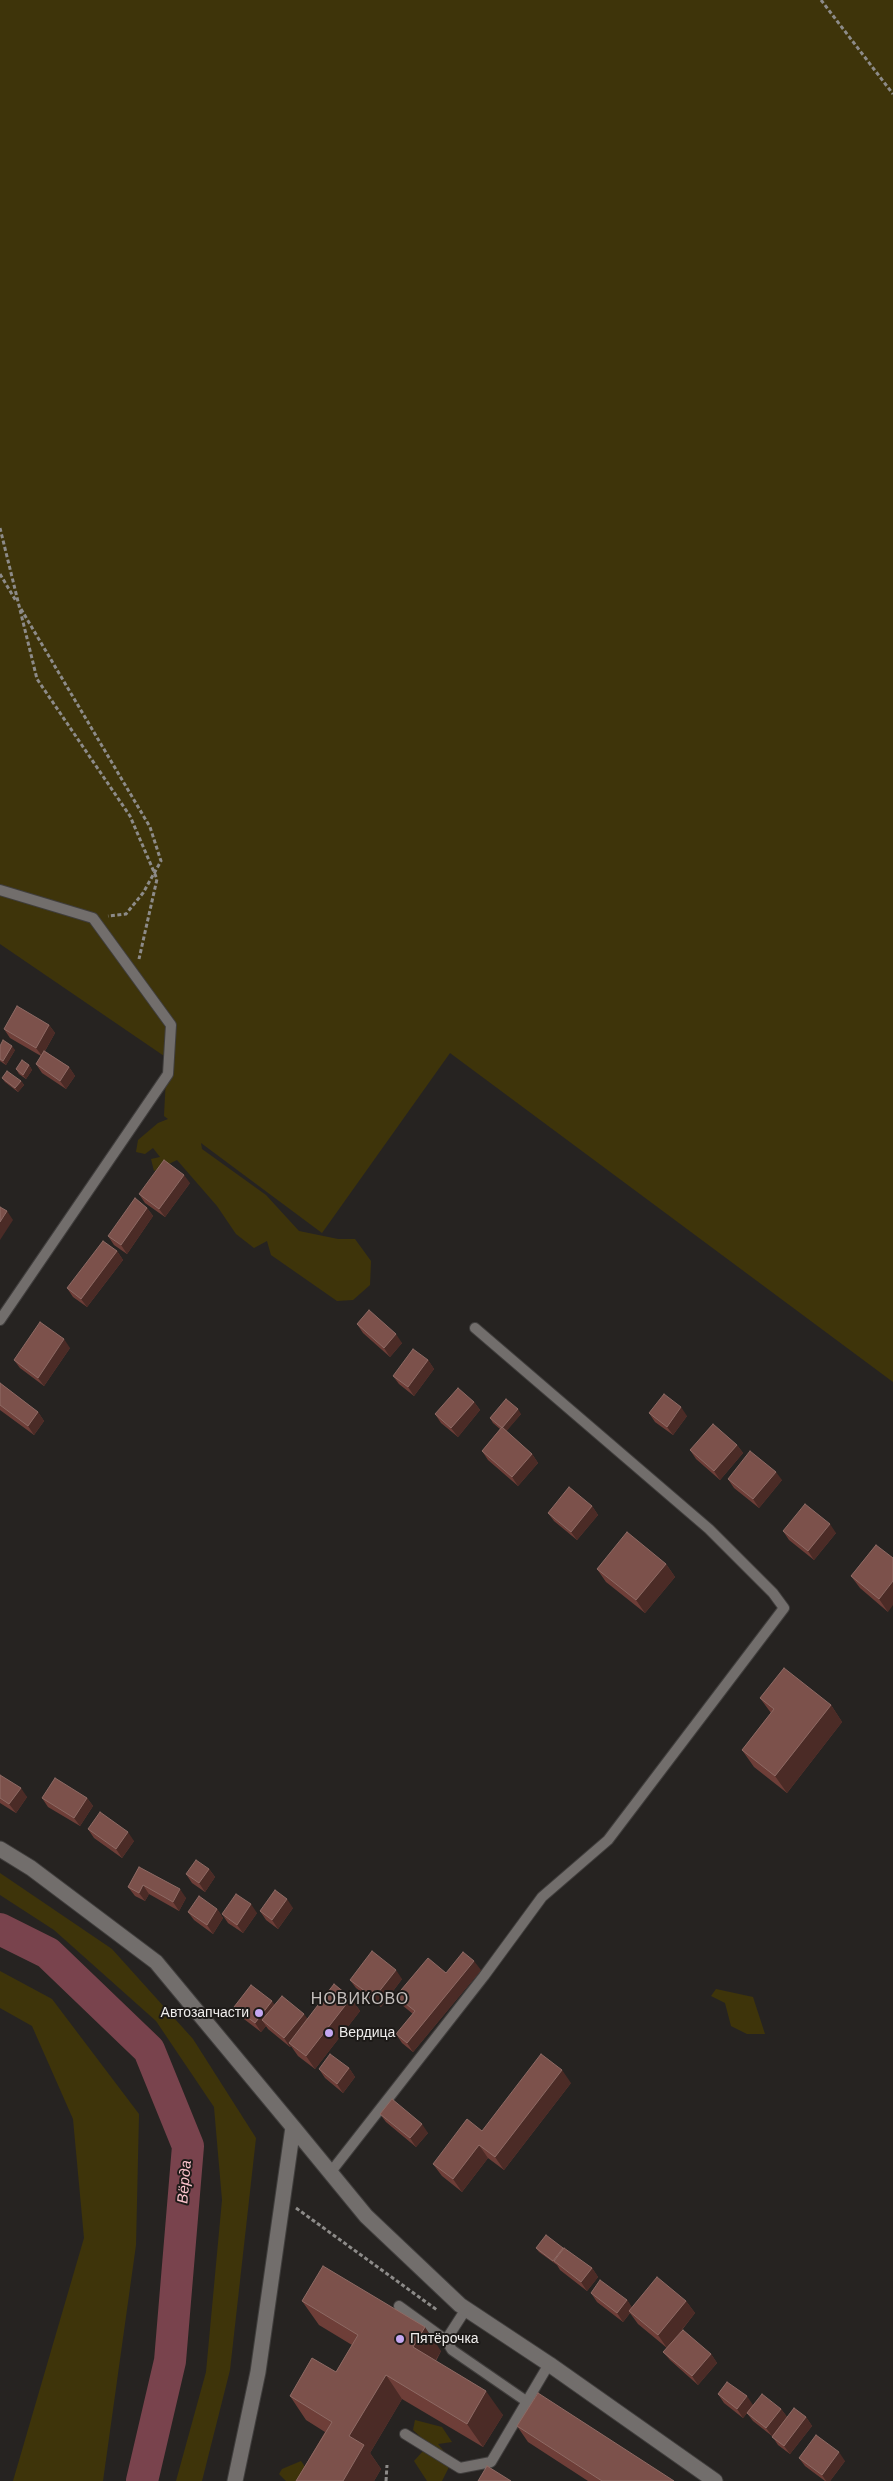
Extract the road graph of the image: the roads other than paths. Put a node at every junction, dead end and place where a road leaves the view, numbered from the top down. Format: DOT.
graph roads {
  1 [pos="0,890"];
  2 [pos="0,1320"];
  3 [pos="476,1328"];
  4 [pos="0,1849"];
  5 [pos="293,2127"];
  6 [pos="330,2173"];
  7 [pos="399,2306"];
  8 [pos="466,2309"];
  9 [pos="446,2340"];
  10 [pos="549,2364"];
  11 [pos="526,2401"];
  12 [pos="405,2434"];
  13 [pos="235,2481"];
  14 [pos="715,2481"];
  1 -- 2 [label="lane"];
  3 -- 6 [label="lane"];
  4 -- 5 [label="street"];
  5 -- 6 [label="street"];
  5 -- 13 [label="street"];
  6 -- 8 [label="street"];
  7 -- 9 [label="lane"];
  8 -- 9 [label="lane"];
  8 -- 10 [label="street"];
  9 -- 11 [label="lane"];
  10 -- 11 [label="lane"];
  10 -- 14 [label="street"];
  11 -- 12 [label="lane"];
}
